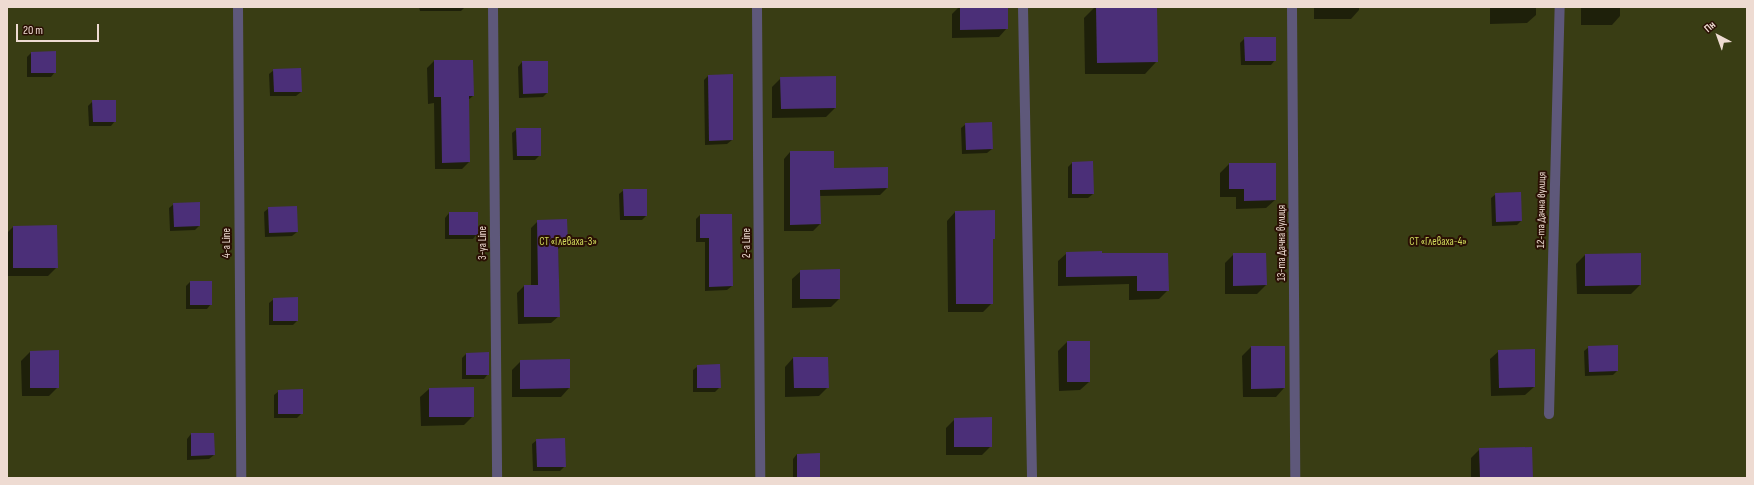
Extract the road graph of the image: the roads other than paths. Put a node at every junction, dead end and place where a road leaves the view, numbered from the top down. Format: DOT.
graph roads {
  1 [pos="238,7"];
  2 [pos="493,7"];
  3 [pos="757,7"];
  4 [pos="1023,7"];
  5 [pos="1292,7"];
  6 [pos="1560,7"];
  7 [pos="1549,414"];
  8 [pos="241,478"];
  9 [pos="497,478"];
  10 [pos="760,478"];
  11 [pos="1032,478"];
  12 [pos="1295,478"];
  1 -- 8 [label="street, 4-a Line"];
  2 -- 9 [label="street, 3-ya Line"];
  3 -- 10 [label="street, 2-a Line"];
  4 -- 11 [label="street"];
  5 -- 12 [label="street, 13-та Дачна вулиця"];
  6 -- 7 [label="street, 12-та Дачна вулиця"];
}
